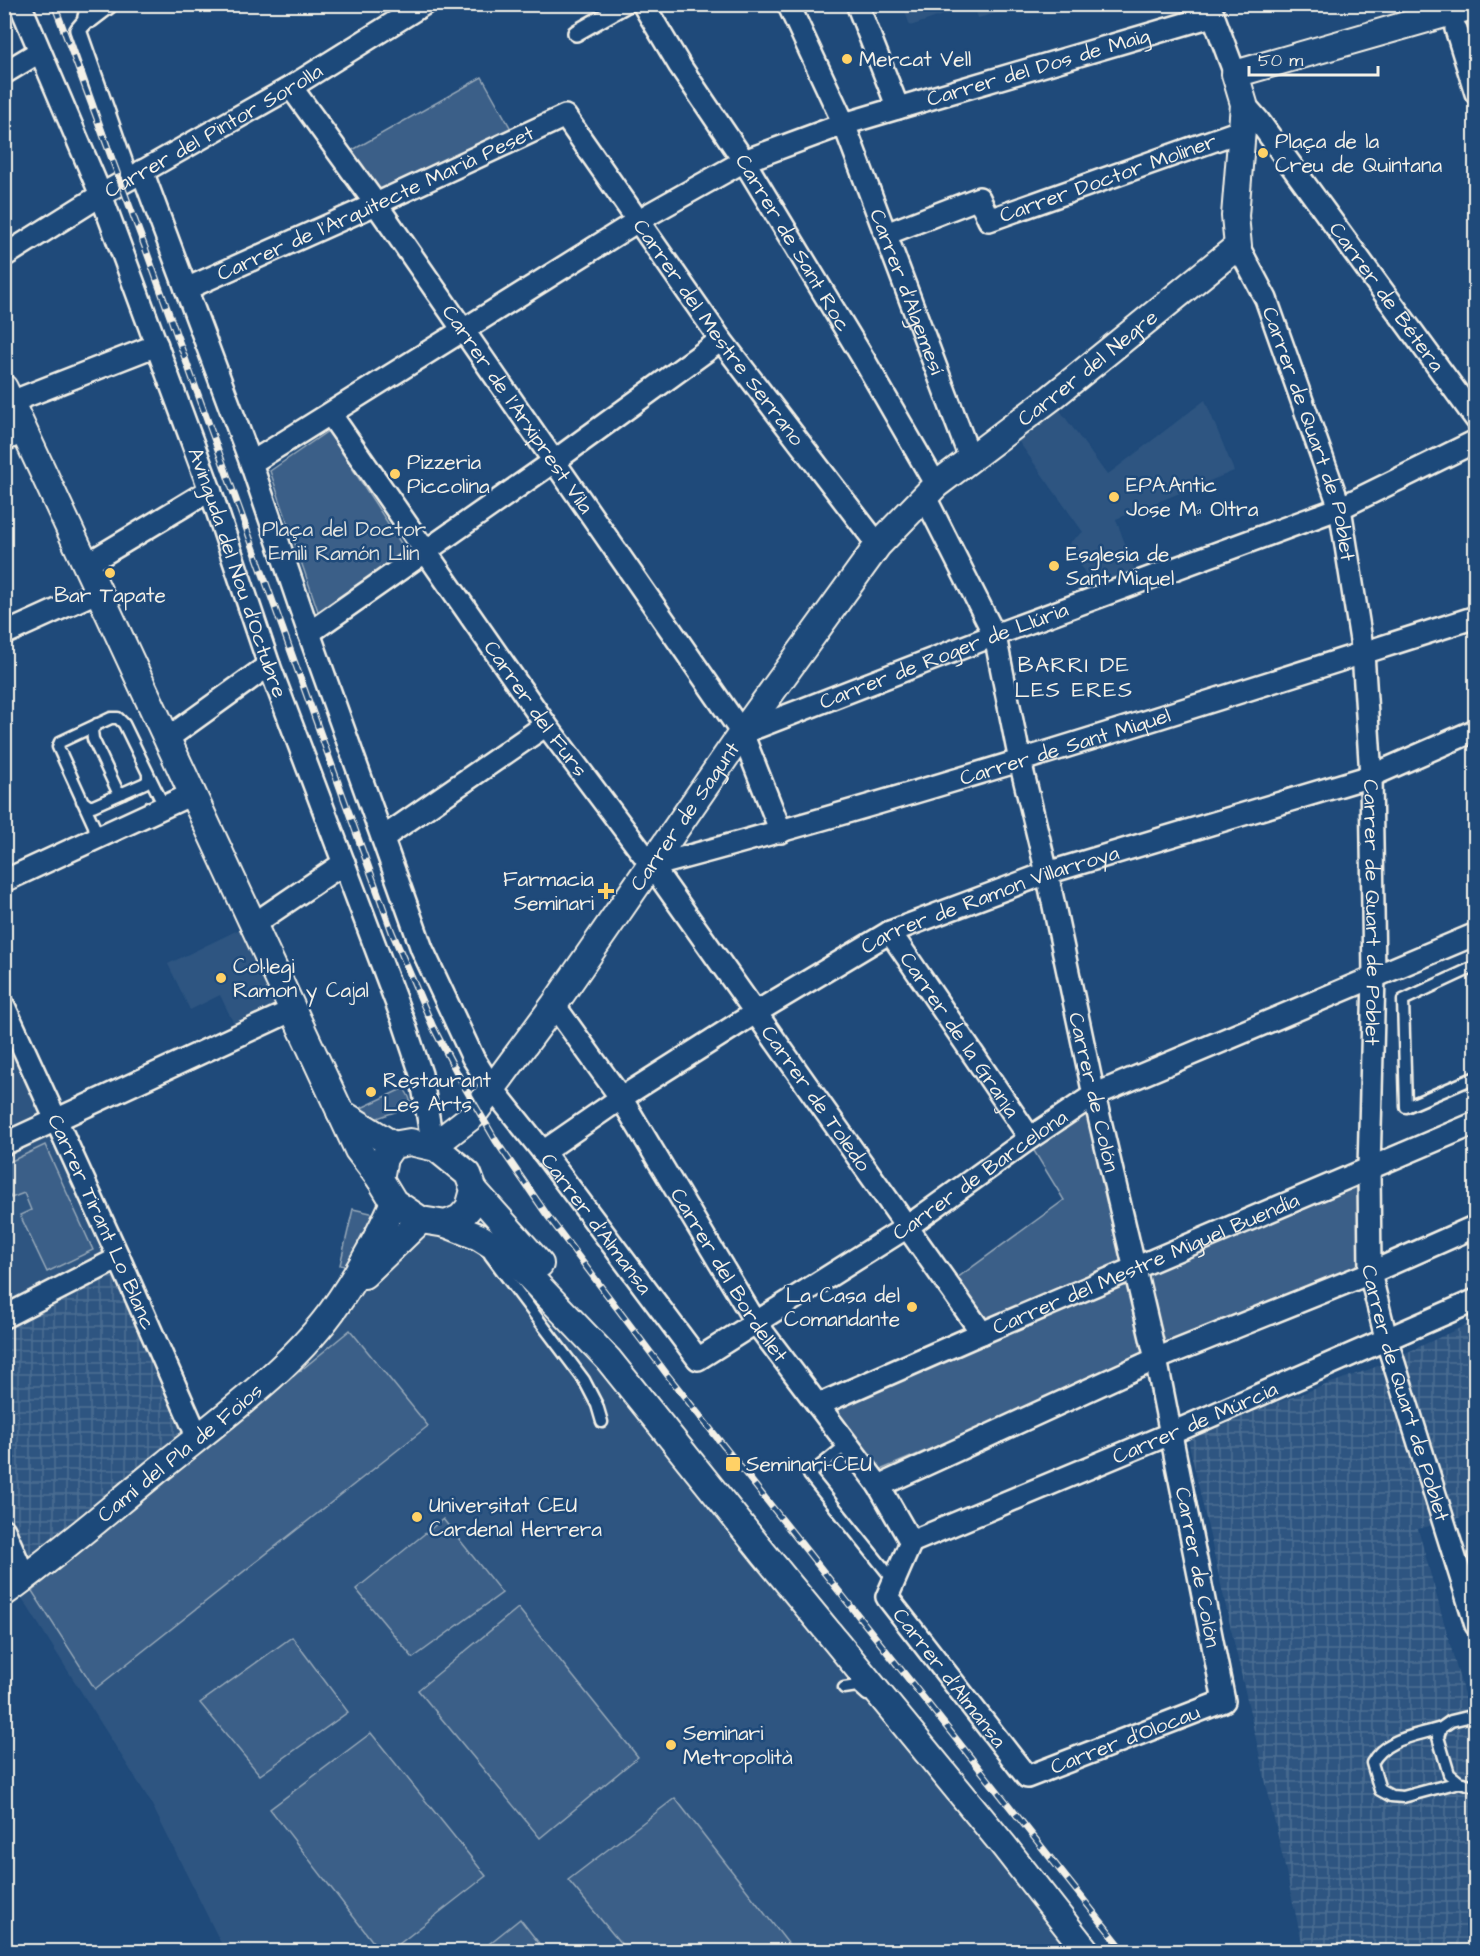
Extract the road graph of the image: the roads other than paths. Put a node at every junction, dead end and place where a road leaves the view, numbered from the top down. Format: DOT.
graph roads {
  1 [pos="20,4"];
  2 [pos="424,4"];
  3 [pos="627,4"];
  4 [pos="644,4"];
  5 [pos="857,4"];
  6 [pos="1476,4"];
  7 [pos="792,6"];
  8 [pos="93,9"];
  9 [pos="1210,10"];
  10 [pos="1452,20"];
  11 [pos="576,33"];
  12 [pos="39,52"];
  13 [pos="4,73"];
  14 [pos="1235,74"];
  15 [pos="291,87"];
  16 [pos="1476,93"];
  17 [pos="1244,104"];
  18 [pos="898,108"];
  19 [pos="565,116"];
  20 [pos="844,124"];
  21 [pos="1243,130"];
  22 [pos="744,161"];
  23 [pos="136,175"];
  24 [pos="101,195"];
  25 [pos="376,204"];
  26 [pos="639,220"];
  27 [pos="886,234"];
  28 [pos="1238,246"];
  29 [pos="4,256"];
  30 [pos="186,289"];
  31 [pos="462,331"];
  32 [pos="722,340"];
  33 [pos="157,345"];
  34 [pos="8,395"];
  35 [pos="330,414"];
  36 [pos="1476,418"];
  37 [pos="15,435"];
  38 [pos="1476,441"];
  39 [pos="970,458"];
  40 [pos="553,462"];
  41 [pos="251,463"];
  42 [pos="210,490"];
  43 [pos="930,491"];
  44 [pos="1340,508"];
  45 [pos="878,545"];
  46 [pos="426,550"];
  47 [pos="87,564"];
  48 [pos="99,591"];
  49 [pos="1476,617"];
  50 [pos="309,633"];
  51 [pos="4,634"];
  52 [pos="995,636"];
  53 [pos="1363,653"];
  54 [pos="269,665"];
  55 [pos="97,724"];
  56 [pos="546,725"];
  57 [pos="1476,730"];
  58 [pos="742,733"];
  59 [pos="168,738"];
  60 [pos="1020,761"];
  61 [pos="148,774"];
  62 [pos="1371,776"];
  63 [pos="123,793"];
  64 [pos="194,793"];
  65 [pos="82,801"];
  66 [pos="170,804"];
  67 [pos="781,832"];
  68 [pos="384,837"];
  69 [pos="89,842"];
  70 [pos="344,863"];
  71 [pos="652,866"];
  72 [pos="1047,873"];
  73 [pos="4,881"];
  74 [pos="254,924"];
  75 [pos="890,933"];
  76 [pos="1476,934"];
  77 [pos="1476,966"];
  78 [pos="1374,976"];
  79 [pos="554,1005"];
  80 [pos="4,1006"];
  81 [pos="293,1010"];
  82 [pos="755,1013"];
  83 [pos="1476,1077"];
  84 [pos="492,1088"];
  85 [pos="1094,1095"];
  86 [pos="621,1098"];
  87 [pos="340,1112"];
  88 [pos="468,1119"];
  89 [pos="56,1120"];
  90 [pos="1476,1123"];
  91 [pos="1030,1138"];
  92 [pos="433,1140"];
  93 [pos="4,1144"];
  94 [pos="393,1145"];
  95 [pos="543,1152"];
  96 [pos="1369,1168"];
  97 [pos="469,1172"];
  98 [pos="380,1179"];
  99 [pos="394,1202"];
  100 [pos="434,1222"];
  101 [pos="1476,1226"];
  102 [pos="907,1227"];
  103 [pos="479,1237"];
  104 [pos="119,1258"];
  105 [pos="1136,1268"];
  106 [pos="1370,1273"];
  107 [pos="557,1281"];
  108 [pos="340,1298"];
  109 [pos="1476,1300"];
  110 [pos="4,1317"];
  111 [pos="756,1323"];
  112 [pos="982,1333"];
  113 [pos="1386,1338"];
  114 [pos="608,1359"];
  115 [pos="698,1359"];
  116 [pos="1156,1359"];
  117 [pos="818,1405"];
  118 [pos="602,1422"];
  119 [pos="1172,1433"];
  120 [pos="198,1438"];
  121 [pos="847,1444"];
  122 [pos="879,1486"];
  123 [pos="4,1530"];
  124 [pos="911,1542"];
  125 [pos="25,1578"];
  126 [pos="894,1581"];
  127 [pos="4,1593"];
  128 [pos="1476,1625"];
  129 [pos="843,1688"];
  130 [pos="1224,1701"];
  131 [pos="1476,1715"];
  132 [pos="1441,1728"];
  133 [pos="920,1743"];
  134 [pos="1027,1777"];
  135 [pos="1459,1782"];
  136 [pos="1476,1784"];
  137 [pos="1087,1952"];
  1 -- 12 [label="street, Avinguda del Nou d'Octubre"];
  2 -- 15 [label="street, Carrer del Pintor Sorolla"];
  3 -- 11 [label="street"];
  4 -- 22 [label="street, Carrer de Sant Roc"];
  5 -- 18 [label="street"];
  6 -- 10 [label="street"];
  7 -- 20 [label="street, Carrer d'Algemesí"];
  8 -- 23 [label="street"];
  9 -- 14 [label="street"];
  9 -- 18 [label="street, Carrer del Dos de Maig"];
  10 -- 14 [label="street"];
  10 -- 16 [label="street"];
  12 -- 13 [label="street"];
  12 -- 24 [label="street, Avinguda del Nou d'Octubre"];
  14 -- 17 [label="street"];
  15 -- 23 [label="street, Carrer del Pintor Sorolla"];
  15 -- 25 [label="street, Carrer de l'Arxiprest Vila"];
  17 -- 21 [label="street"];
  17 -- 36 [label="street, Carrer de Bétera"];
  18 -- 20 [label="street, Carrer del Dos de Maig"];
  19 -- 25 [label="street, Carrer de l'Arquitecte Marià Peset"];
  19 -- 26 [label="street, Carrer del Mestre Serrano"];
  20 -- 22 [label="street, Carrer del Dos de Maig"];
  20 -- 27 [label="street, Carrer d'Algemesí"];
  21 -- 27 [label="street, Carrer Doctor Moliner"];
  21 -- 28 [label="street, Carrer de Quart de Poblet"];
  22 -- 26 [label="street, Carrer del Dos de Maig"];
  22 -- 43 [label="street, Carrer de Sant Roc"];
  23 -- 24 [label="street, Carrer del Pintor Sorolla"];
  23 -- 30 [label="street"];
  24 -- 29 [label="street, Carrer del Pintor Sorolla"];
  24 -- 33 [label="street, Avinguda del Nou d'Octubre"];
  25 -- 30 [label="street, Carrer de l'Arquitecte Marià Peset"];
  25 -- 31 [label="street, Carrer de l'Arxiprest Vila"];
  26 -- 31 [label="street, Carrer del Dos de Maig"];
  26 -- 32 [label="street, Carrer del Mestre Serrano"];
  27 -- 39 [label="street, Carrer d'Algemesí"];
  28 -- 39 [label="street, Carrer del Negre"];
  28 -- 44 [label="street, Carrer de Quart de Poblet"];
  30 -- 41 [label="street"];
  31 -- 35 [label="street, Carrer del Dos de Maig"];
  31 -- 40 [label="street, Carrer de l'Arxiprest Vila"];
  32 -- 40 [label="street"];
  32 -- 45 [label="street, Carrer del Mestre Serrano"];
  33 -- 34 [label="street"];
  33 -- 42 [label="street, Avinguda del Nou d'Octubre"];
  34 -- 37 [label="street"];
  35 -- 41 [label="street"];
  35 -- 46 [label="street"];
  37 -- 47 [label="street"];
  38 -- 44 [label="street, Carrer de Roger de Llúria"];
  39 -- 43 [label="street, Carrer del Negre"];
  40 -- 46 [label="street"];
  40 -- 58 [label="street, Carrer de l'Arxiprest Vila"];
  41 -- 50 [label="street"];
  42 -- 47 [label="street"];
  42 -- 54 [label="street, Avinguda del Nou d'Octubre"];
  43 -- 45 [label="street, Carrer de Sagunt"];
  43 -- 52 [label="street, Carrer de Colón"];
  44 -- 52 [label="street, Carrer de Roger de Llúria"];
  44 -- 53 [label="street, Carrer de Quart de Poblet"];
  45 -- 58 [label="street, Carrer de Sagunt"];
  46 -- 50 [label="street"];
  46 -- 56 [label="street, Carrer del Furs"];
  47 -- 48 [label="street"];
  48 -- 51 [label="street"];
  48 -- 59 [label="street"];
  49 -- 53 [label="street, Carrer de Sant Miquel"];
  50 -- 68 [label="street"];
  52 -- 58 [label="street, Carrer de Roger de Llúria"];
  52 -- 60 [label="street, Carrer de Colón"];
  53 -- 60 [label="street, Carrer de Sant Miquel"];
  53 -- 62 [label="street, Carrer de Quart de Poblet"];
  54 -- 59 [label="street"];
  54 -- 70 [label="street, Avinguda del Nou d'Octubre"];
  55 -- 61 [label="lane"];
  55 -- 63 [label="lane"];
  55 -- 65 [label="lane"];
  56 -- 68 [label="street"];
  56 -- 71 [label="street, Carrer del Furs"];
  57 -- 62 [label="street, Carrer de Ramon Villarroya"];
  58 -- 67 [label="street, Carrer de l'Arxiprest Vila"];
  58 -- 71 [label="street, Carrer de Sagunt"];
  59 -- 64 [label="street"];
  60 -- 67 [label="street, Carrer de Sant Miquel"];
  60 -- 72 [label="street, Carrer de Colón"];
  61 -- 63 [label="lane"];
  61 -- 66 [label="lane"];
  62 -- 72 [label="street, Carrer de Ramon Villarroya"];
  62 -- 78 [label="street, Carrer de Quart de Poblet"];
  63 -- 65 [label="lane"];
  64 -- 66 [label="street"];
  64 -- 74 [label="street"];
  65 -- 69 [label="lane"];
  66 -- 69 [label="street"];
  67 -- 71 [label="street, Carrer de Sant Miquel"];
  68 -- 84 [label="street"];
  69 -- 73 [label="street"];
  70 -- 74 [label="street"];
  70 -- 92 [label="street, Avinguda del Nou d'Octubre"];
  71 -- 79 [label="street, Carrer de Sagunt"];
  71 -- 82 [label="street, Carrer de Toledo"];
  72 -- 75 [label="street, Carrer de Ramon Villarroya"];
  72 -- 85 [label="street, Carrer de Colón"];
  74 -- 81 [label="street"];
  75 -- 82 [label="street, Carrer de Ramon Villarroya"];
  75 -- 91 [label="street, Carrer de la Granja"];
  76 -- 78 [label="street, Carrer de Barcelona"];
  77 -- 83 [label="lane"];
  78 -- 85 [label="street, Carrer de Barcelona"];
  78 -- 96 [label="street, Carrer de Quart de Poblet"];
  79 -- 84 [label="street, Carrer de Sagunt"];
  79 -- 86 [label="street, Carrer del Bordellet"];
  80 -- 89 [label="street, Carrer Tirant Lo Blanc"];
  81 -- 87 [label="street"];
  81 -- 89 [label="street"];
  82 -- 86 [label="street, Carrer de Ramon Villarroya"];
  82 -- 102 [label="street, Carrer de Toledo"];
  84 -- 88 [label="street, Carrer de Sagunt"];
  84 -- 95 [label="street, Carrer d'Almansa"];
  85 -- 91 [label="street, Carrer de Barcelona"];
  85 -- 105 [label="street, Carrer de Colón"];
  86 -- 95 [label="street, Carrer de Ramon Villarroya"];
  86 -- 111 [label="street, Carrer del Bordellet"];
  87 -- 94 [label="street"];
  87 -- 98 [label="street"];
  88 -- 92 [label="street, Carrer de Sagunt"];
  88 -- 97 [label="street"];
  89 -- 93 [label="street"];
  89 -- 104 [label="street, Carrer Tirant Lo Blanc"];
  90 -- 96 [label="street, Carrer del Mestre Miguel Buendía"];
  91 -- 102 [label="street, Carrer de Barcelona"];
  92 -- 94 [label="street"];
  92 -- 97 [label="street"];
  94 -- 98 [label="street"];
  95 -- 115 [label="street, Carrer d'Almansa"];
  96 -- 105 [label="street, Carrer del Mestre Miguel Buendía"];
  96 -- 106 [label="street, Carrer de Quart de Poblet"];
  97 -- 100 [label="street"];
  97 -- 107 [label="street"];
  97 -- 107 [label="street"];
  98 -- 99 [label="street"];
  99 -- 100 [label="street"];
  99 -- 108 [label="street, Camí del Pla de Foios"];
  100 -- 103 [label="street"];
  100 -- 108 [label="street, Camí del Pla de Foios"];
  101 -- 106 [label="street"];
  102 -- 111 [label="street, Carrer de Barcelona"];
  102 -- 112 [label="street, Carrer de Toledo"];
  103 -- 114 [label="street"];
  103 -- 118 [label="lane"];
  104 -- 110 [label="street"];
  104 -- 120 [label="street, Carrer Tirant Lo Blanc"];
  105 -- 112 [label="street, Carrer del Mestre Miguel Buendía"];
  105 -- 116 [label="street, Carrer de Colón"];
  106 -- 113 [label="street, Carrer de Quart de Poblet"];
  106 -- 116 [label="street"];
  107 -- 114 [label="street"];
  108 -- 120 [label="street, Camí del Pla de Foios"];
  109 -- 113 [label="street, Carrer de Múrcia"];
  111 -- 115 [label="street, Carrer de Barcelona"];
  111 -- 117 [label="street, Carrer del Bordellet"];
  112 -- 117 [label="street, Carrer del Mestre Miguel Buendía"];
  113 -- 119 [label="street, Carrer de Múrcia"];
  113 -- 128 [label="street, Carrer de Quart de Poblet"];
  114 -- 133 [label="street"];
  116 -- 119 [label="street, Carrer de Colón"];
  116 -- 122 [label="street"];
  117 -- 121 [label="street, Carrer del Bordellet"];
  119 -- 124 [label="street, Carrer de Múrcia"];
  119 -- 130 [label="street, Carrer de Colón"];
  120 -- 125 [label="street, Camí del Pla de Foios"];
  121 -- 122 [label="street, Carrer del Bordellet"];
  121 -- 126 [label="lane"];
  122 -- 124 [label="street, Carrer del Bordellet"];
  123 -- 125 [label="street"];
  124 -- 126 [label="street, Carrer d'Almansa"];
  125 -- 127 [label="street, Camí del Pla de Foios"];
  126 -- 134 [label="street, Carrer d'Almansa"];
  129 -- 133 [label="lane"];
  130 -- 134 [label="street, Carrer d'Olocau"];
  131 -- 132 [label="lane"];
  132 -- 135 [label="lane"];
  132 -- 135 [label="lane"];
  133 -- 137 [label="street"];
  135 -- 136 [label="lane"];
}
